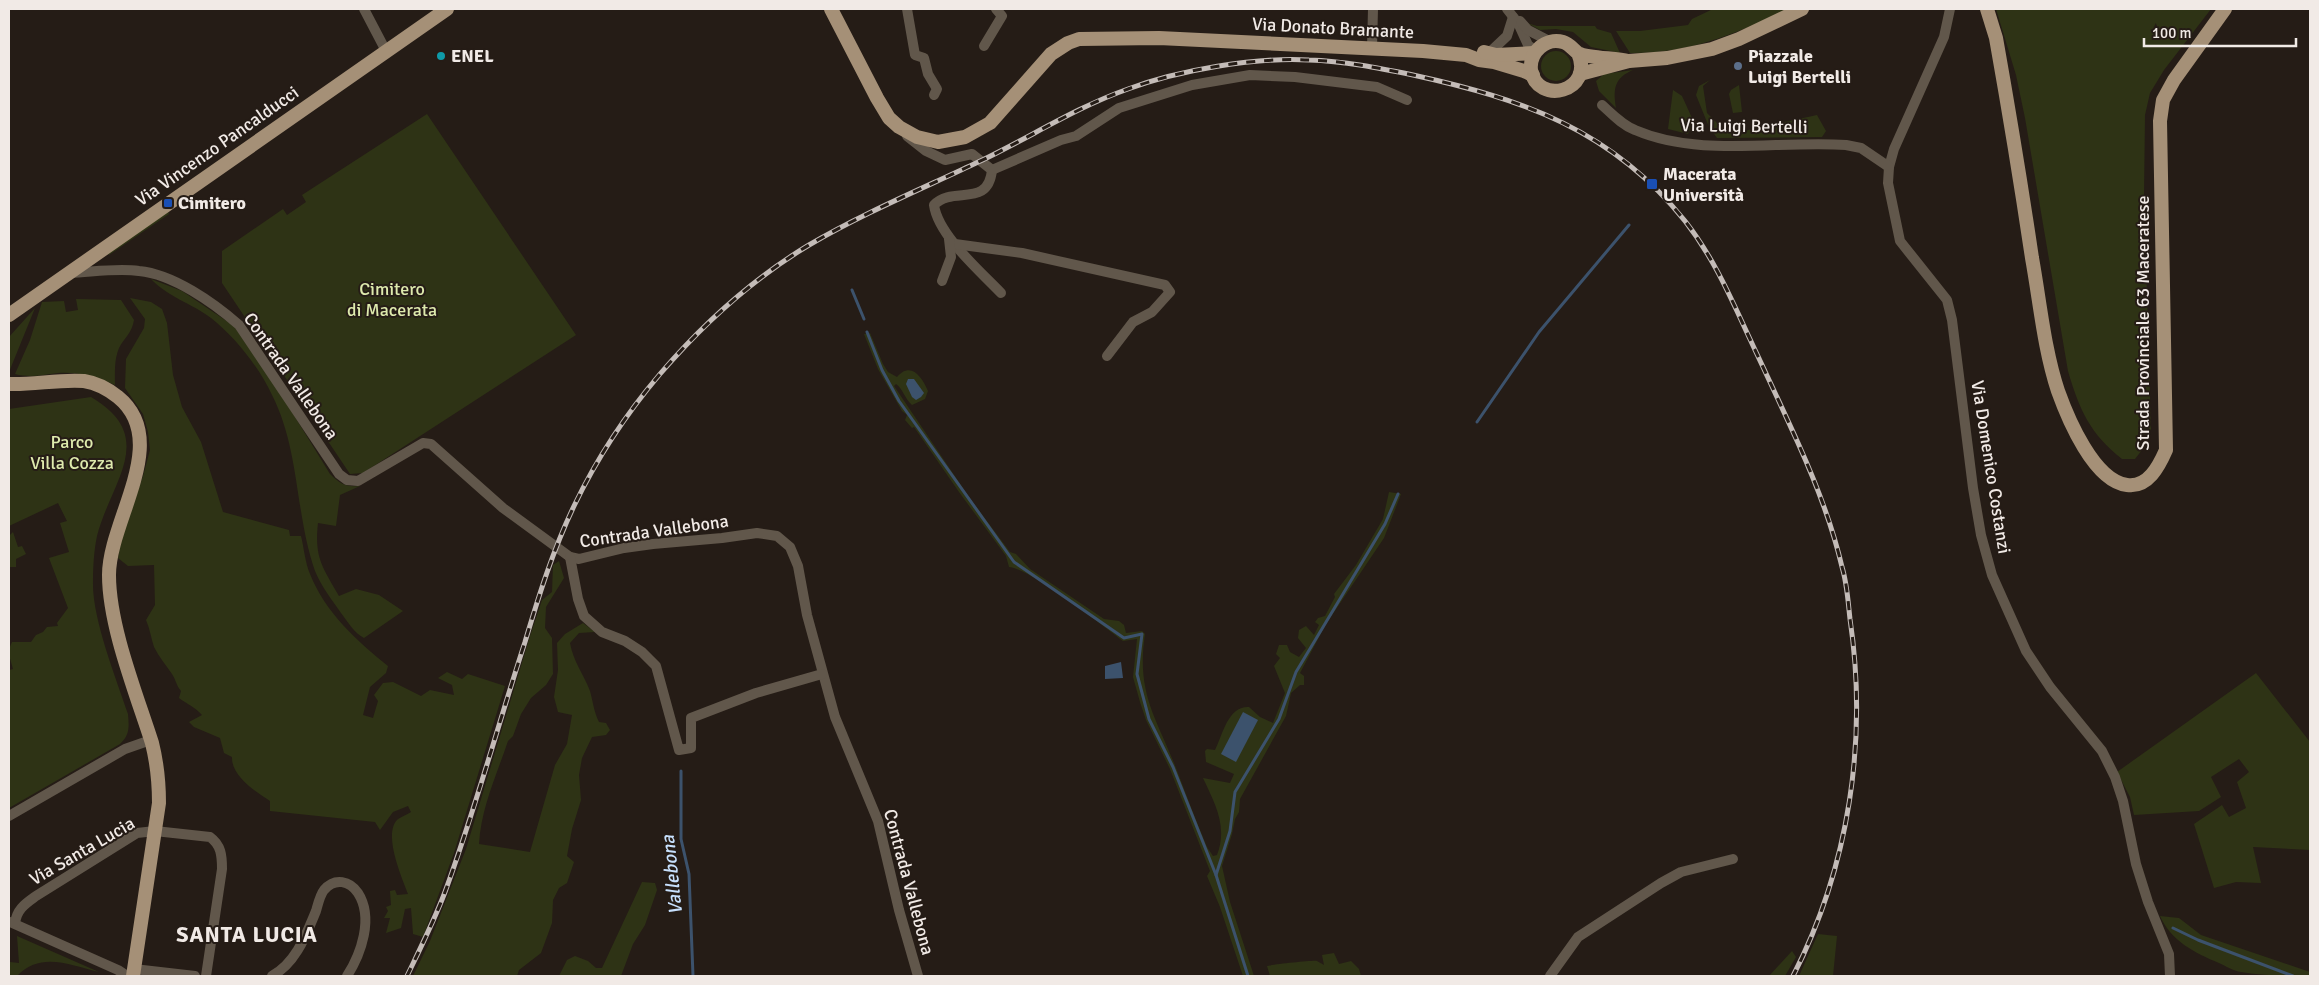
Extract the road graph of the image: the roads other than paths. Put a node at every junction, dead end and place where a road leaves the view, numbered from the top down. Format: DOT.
graph roads {
  1 [pos="364,9"];
  2 [pos="447,9"];
  3 [pos="831,9"];
  4 [pos="838,9"];
  5 [pos="907,9"];
  6 [pos="996,9"];
  7 [pos="1373,9"];
  8 [pos="1802,9"];
  9 [pos="1950,9"];
  10 [pos="1987,9"];
  11 [pos="2225,9"];
  12 [pos="1510,13"];
  13 [pos="838,24"];
  14 [pos="1550,41"];
  15 [pos="984,46"];
  16 [pos="1372,48"];
  17 [pos="386,51"];
  18 [pos="1535,52"];
  19 [pos="1489,53"];
  20 [pos="1578,53"];
  21 [pos="1466,55"];
  22 [pos="1628,61"];
  23 [pos="1580,74"];
  24 [pos="1533,76"];
  25 [pos="934,95"];
  26 [pos="1407,100"];
  27 [pos="1602,105"];
  28 [pos="899,127"];
  29 [pos="1889,167"];
  30 [pos="992,170"];
  31 [pos="952,242"];
  32 [pos="67,273"];
  33 [pos="942,281"];
  34 [pos="38,293"];
  35 [pos="1001,293"];
  36 [pos="9,315"];
  37 [pos="9,324"];
  38 [pos="1107,356"];
  39 [pos="11,385"];
  40 [pos="570,558"];
  41 [pos="822,674"];
  42 [pos="148,739"];
  43 [pos="9,816"];
  44 [pos="155,831"];
  45 [pos="1733,859"];
  46 [pos="12,922"];
  47 [pos="131,974"];
  48 [pos="195,976"];
  49 [pos="206,976"];
  50 [pos="272,976"];
  51 [pos="348,976"];
  52 [pos="918,976"];
  53 [pos="1550,976"];
  54 [pos="2170,976"];
  1 -- 17 [label="street"];
  2 -- 17 [label="main road, Via Vincenzo Pancalducci"];
  3 -- 13 [label="main road, Via Donato Bramante"];
  4 -- 13 [label="street"];
  5 -- 25 [label="street"];
  6 -- 15 [label="street"];
  7 -- 16 [label="street"];
  8 -- 22 [label="main road, Via Donato Bramante"];
  9 -- 29 [label="street, Via Domenico Costanzi"];
  10 -- 11 [label="main road, Strada Provinciale 63 Maceratese"];
  12 -- 14 [label="street"];
  12 -- 18 [label="street"];
  12 -- 19 [label="street"];
  13 -- 28 [label="main road, Via Donato Bramante"];
  14 -- 18 [label="main road"];
  14 -- 20 [label="main road, Via Donato Bramante"];
  16 -- 21 [label="main road, Via Donato Bramante"];
  16 -- 28 [label="main road, Via Donato Bramante"];
  17 -- 32 [label="main road, Via Vincenzo Pancalducci"];
  18 -- 19 [label="main road, Via Donato Bramante"];
  18 -- 24 [label="main road"];
  19 -- 21 [label="main road, Via Donato Bramante"];
  20 -- 22 [label="main road, Via Donato Bramante"];
  20 -- 23 [label="main road"];
  21 -- 24 [label="main road, Via Donato Bramante"];
  22 -- 23 [label="main road, Via Donato Bramante"];
  23 -- 24 [label="main road, Via Donato Bramante"];
  26 -- 30 [label="street"];
  27 -- 29 [label="street, Via Luigi Bertelli"];
  28 -- 30 [label="street"];
  29 -- 54 [label="street, Via Domenico Costanzi"];
  30 -- 31 [label="street"];
  31 -- 33 [label="street"];
  31 -- 35 [label="street"];
  31 -- 38 [label="street"];
  32 -- 34 [label="main road, Via Vincenzo Pancalducci"];
  32 -- 40 [label="street, Contrada Vallebona"];
  34 -- 36 [label="main road, Via Vincenzo Pancalducci"];
  34 -- 37 [label="main road"];
  39 -- 42 [label="main road"];
  40 -- 41 [label="street, Contrada Vallebona"];
  40 -- 41 [label="street"];
  41 -- 52 [label="street, Contrada Vallebona"];
  42 -- 43 [label="street"];
  42 -- 44 [label="main road"];
  42 -- 44 [label="main road"];
  44 -- 46 [label="street, Via Santa Lucia"];
  44 -- 47 [label="main road"];
  44 -- 49 [label="street, Via Santa Lucia"];
  45 -- 53 [label="street"];
  46 -- 47 [label="street"];
  47 -- 48 [label="street"];
  50 -- 51 [label="street"];
}
